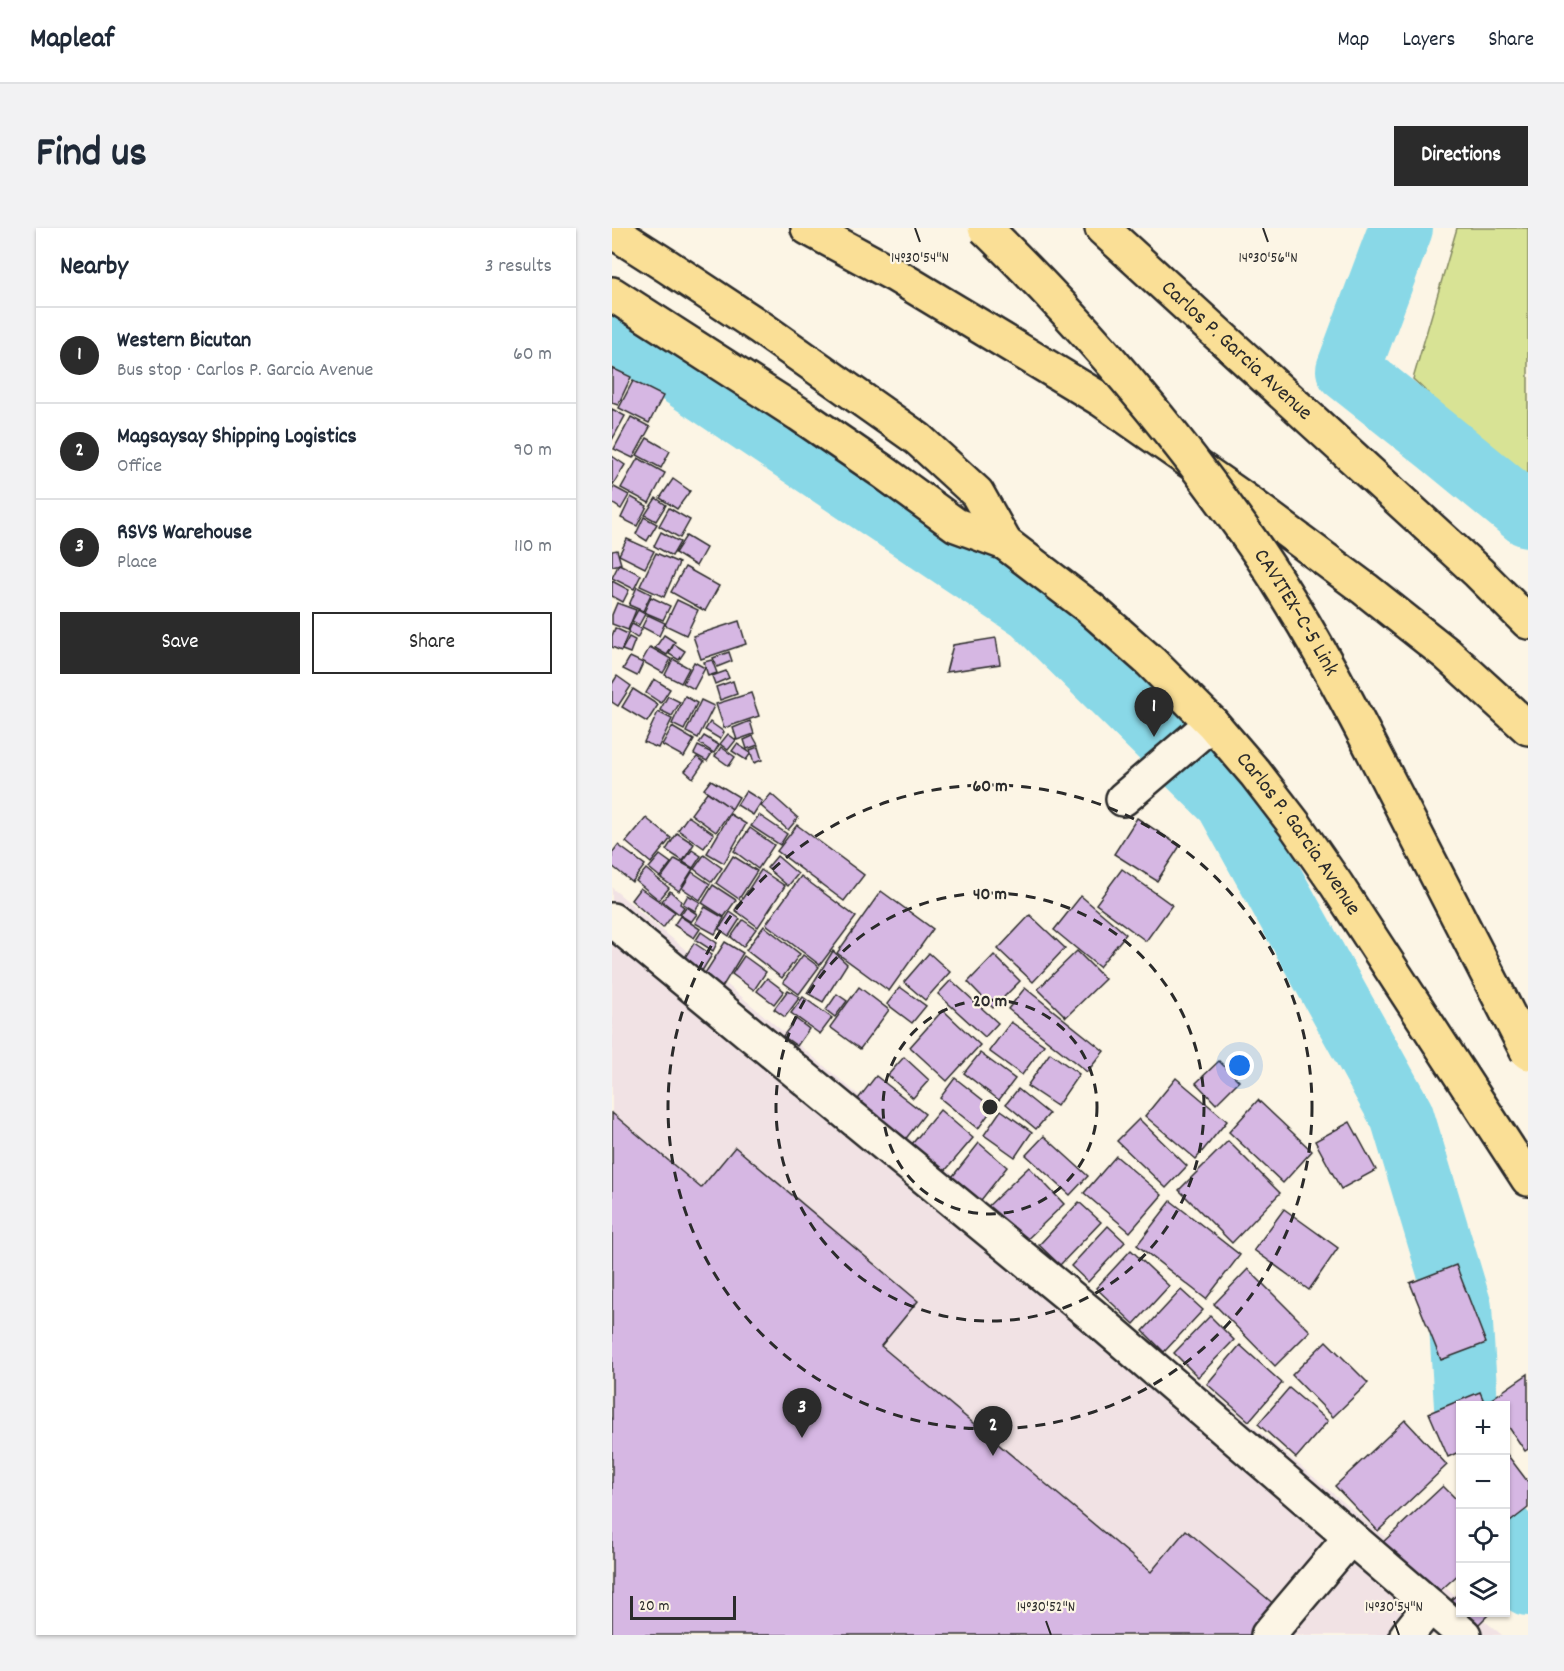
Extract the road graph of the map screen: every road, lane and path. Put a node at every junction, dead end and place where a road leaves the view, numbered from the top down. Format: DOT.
graph roads {
  1 [pos="808,228"];
  2 [pos="985,228"];
  3 [pos="1102,228"];
  4 [pos="612,231"];
  5 [pos="612,294"];
  6 [pos="1005,543"];
  7 [pos="1528,622"];
  8 [pos="1212,723"];
  9 [pos="1528,728"];
  10 [pos="1134,790"];
  11 [pos="612,920"];
  12 [pos="1528,1053"];
  13 [pos="1528,1179"];
  14 [pos="1350,1538"];
  15 [pos="1430,1606"];
  16 [pos="1269,1635"];
  17 [pos="1407,1635"];
  18 [pos="1464,1635"];
  1 -- 9 [label="main road"];
  2 -- 12 [label="main road, CAVITEX–C-5 Link, bridge"];
  3 -- 7 [label="main road, Carlos P. Garcia Avenue"];
  4 -- 6 [label="main road"];
  5 -- 6 [label="main road"];
  6 -- 8 [label="main road, Carlos P. Garcia Avenue"];
  8 -- 10 [label="street"];
  8 -- 13 [label="main road, Carlos P. Garcia Avenue"];
  11 -- 14 [label="street"];
  14 -- 15 [label="street"];
  14 -- 16 [label="street"];
  15 -- 17 [label="street"];
  15 -- 18 [label="street"];
}
